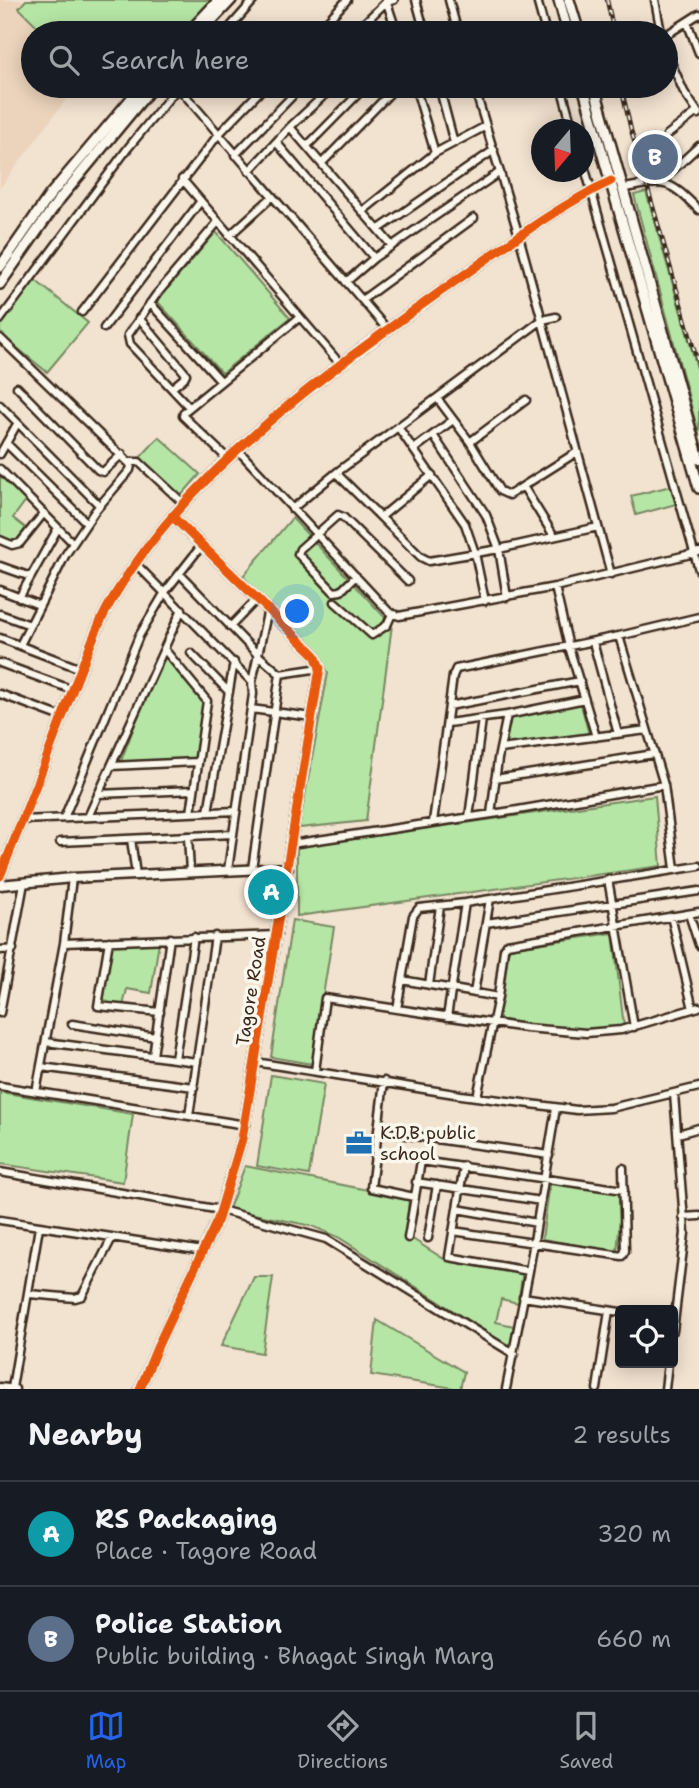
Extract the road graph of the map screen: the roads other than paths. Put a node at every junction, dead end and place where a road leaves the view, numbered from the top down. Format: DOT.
graph roads {
  1 [pos="219,0"];
  2 [pos="231,0"];
  3 [pos="254,0"];
  4 [pos="347,0"];
  5 [pos="416,0"];
  6 [pos="449,0"];
  7 [pos="537,0"];
  8 [pos="559,0"];
  9 [pos="569,0"];
  10 [pos="655,0"];
  11 [pos="389,1"];
  12 [pos="699,14"];
  13 [pos="199,21"];
  14 [pos="211,21"];
  15 [pos="236,21"];
  16 [pos="327,21"];
  17 [pos="368,21"];
  18 [pos="392,21"];
  19 [pos="422,21"];
  20 [pos="455,21"];
  21 [pos="543,21"];
  22 [pos="565,21"];
  23 [pos="575,21"];
  24 [pos="661,21"];
  25 [pos="687,22"];
  26 [pos="678,27"];
  27 [pos="699,53"];
  28 [pos="678,79"];
  29 [pos="134,98"];
  30 [pos="141,98"];
  31 [pos="169,98"];
  32 [pos="188,98"];
  33 [pos="253,98"];
  34 [pos="290,98"];
  35 [pos="321,98"];
  36 [pos="354,98"];
  37 [pos="385,98"];
  38 [pos="419,98"];
  39 [pos="442,98"];
  40 [pos="478,98"];
  41 [pos="564,98"];
  42 [pos="587,98"];
  43 [pos="598,98"];
  44 [pos="599,103"];
  45 [pos="589,106"];
  46 [pos="698,113"];
  47 [pos="570,119"];
  48 [pos="119,120"];
  49 [pos="486,126"];
  50 [pos="290,127"];
  51 [pos="218,135"];
  52 [pos="667,135"];
  53 [pos="276,142"];
  54 [pos="454,143"];
  55 [pos="307,146"];
  56 [pos="699,146"];
  57 [pos="494,150"];
  58 [pos="435,153"];
  59 [pos="235,155"];
  60 [pos="322,163"];
  61 [pos="249,171"];
  62 [pos="500,172"];
  63 [pos="182,180"];
  64 [pos="611,181"];
  65 [pos="588,182"];
  66 [pos="660,182"];
  67 [pos="625,188"];
  68 [pos="591,191"];
  69 [pos="272,197"];
  70 [pos="200,202"];
  71 [pos="364,210"];
  72 [pos="699,210"];
  73 [pos="474,218"];
  74 [pos="217,223"];
  75 [pos="379,229"];
  76 [pos="229,236"];
  77 [pos="519,236"];
  78 [pos="392,246"];
  79 [pos="374,258"];
  80 [pos="0,267"];
  81 [pos="646,268"];
  82 [pos="636,270"];
  83 [pos="346,282"];
  84 [pos="0,284"];
  85 [pos="362,300"];
  86 [pos="150,303"];
  87 [pos="82,312"];
  88 [pos="300,317"];
  89 [pos="556,317"];
  90 [pos="139,318"];
  91 [pos="0,320"];
  92 [pos="542,320"];
  93 [pos="104,328"];
  94 [pos="387,329"];
  95 [pos="0,338"];
  96 [pos="664,351"];
  97 [pos="341,365"];
  98 [pos="221,381"];
  99 [pos="17,387"];
  100 [pos="172,388"];
  101 [pos="437,398"];
  102 [pos="526,400"];
  103 [pos="0,405"];
  104 [pos="189,407"];
  105 [pos="453,420"];
  106 [pos="17,424"];
  107 [pos="398,426"];
  108 [pos="433,435"];
  109 [pos="470,442"];
  110 [pos="6,443"];
  111 [pos="414,449"];
  112 [pos="238,450"];
  113 [pos="578,452"];
  114 [pos="0,454"];
  115 [pos="122,454"];
  116 [pos="228,459"];
  117 [pos="699,459"];
  118 [pos="129,462"];
  119 [pos="0,469"];
  120 [pos="336,472"];
  121 [pos="432,475"];
  122 [pos="523,486"];
  123 [pos="699,488"];
  124 [pos="183,503"];
  125 [pos="99,505"];
  126 [pos="292,509"];
  127 [pos="44,513"];
  128 [pos="172,516"];
  129 [pos="381,517"];
  130 [pos="87,523"];
  131 [pos="598,527"];
  132 [pos="58,528"];
  133 [pos="318,535"];
  134 [pos="554,536"];
  135 [pos="0,540"];
  136 [pos="74,543"];
  137 [pos="202,545"];
  138 [pos="499,549"];
  139 [pos="697,552"];
  140 [pos="475,553"];
  141 [pos="135,563"];
  142 [pos="0,566"];
  143 [pos="699,570"];
  144 [pos="180,574"];
  145 [pos="611,574"];
  146 [pos="356,576"];
  147 [pos="31,577"];
  148 [pos="408,581"];
  149 [pos="555,587"];
  150 [pos="0,590"];
  151 [pos="165,592"];
  152 [pos="507,597"];
  153 [pos="19,598"];
  154 [pos="257,599"];
  155 [pos="485,601"];
  156 [pos="335,602"];
  157 [pos="39,605"];
  158 [pos="182,608"];
  159 [pos="268,609"];
  160 [pos="0,614"];
  161 [pos="392,614"];
  162 [pos="699,617"];
  163 [pos="30,625"];
  164 [pos="230,626"];
  165 [pos="620,636"];
  166 [pos="0,638"];
  167 [pos="593,642"];
  168 [pos="20,645"];
  169 [pos="569,647"];
  170 [pos="164,649"];
  171 [pos="191,653"];
  172 [pos="258,655"];
  173 [pos="234,662"];
  174 [pos="0,663"];
  175 [pos="320,668"];
  176 [pos="81,669"];
  177 [pos="280,674"];
  178 [pos="580,681"];
  179 [pos="252,682"];
  180 [pos="73,690"];
  181 [pos="229,692"];
  182 [pos="1,696"];
  183 [pos="585,699"];
  184 [pos="449,706"];
  185 [pos="251,709"];
  186 [pos="275,712"];
  187 [pos="507,715"];
  188 [pos="62,717"];
  189 [pos="312,717"];
  190 [pos="482,719"];
  191 [pos="448,723"];
  192 [pos="647,730"];
  193 [pos="618,734"];
  194 [pos="596,737"];
  195 [pos="500,749"];
  196 [pos="654,754"];
  197 [pos="197,762"];
  198 [pos="111,766"];
  199 [pos="495,779"];
  200 [pos="664,785"];
  201 [pos="194,790"];
  202 [pos="98,794"];
  203 [pos="236,811"];
  204 [pos="208,812"];
  205 [pos="191,813"];
  206 [pos="491,814"];
  207 [pos="88,817"];
  208 [pos="469,817"];
  209 [pos="64,818"];
  210 [pos="22,820"];
  211 [pos="433,822"];
  212 [pos="233,834"];
  213 [pos="188,836"];
  214 [pos="131,839"];
  215 [pos="60,842"];
  216 [pos="290,844"];
  217 [pos="699,866"];
  218 [pos="288,868"];
  219 [pos="252,869"];
  220 [pos="675,869"];
  221 [pos="228,870"];
  222 [pos="191,872"];
  223 [pos="136,875"];
  224 [pos="0,876"];
  225 [pos="72,878"];
  226 [pos="608,879"];
  227 [pos="24,883"];
  228 [pos="0,885"];
  229 [pos="699,891"];
  230 [pos="490,899"];
  231 [pos="465,903"];
  232 [pos="612,904"];
  233 [pos="440,906"];
  234 [pos="699,912"];
  235 [pos="689,914"];
  236 [pos="671,916"];
  237 [pos="486,923"];
  238 [pos="616,926"];
  239 [pos="277,935"];
  240 [pos="215,936"];
  241 [pos="194,937"];
  242 [pos="170,938"];
  243 [pos="109,941"];
  244 [pos="64,943"];
  245 [pos="699,945"];
  246 [pos="13,949"];
  247 [pos="0,950"];
  248 [pos="402,980"];
  249 [pos="429,985"];
  250 [pos="452,989"];
  251 [pos="474,993"];
  252 [pos="498,997"];
  253 [pos="696,1008"];
  254 [pos="397,1009"];
  255 [pos="160,1012"];
  256 [pos="0,1013"];
  257 [pos="447,1017"];
  258 [pos="72,1024"];
  259 [pos="492,1024"];
  260 [pos="634,1027"];
  261 [pos="156,1037"];
  262 [pos="46,1042"];
  263 [pos="153,1056"];
  264 [pos="175,1059"];
  265 [pos="197,1062"];
  266 [pos="256,1062"];
  267 [pos="41,1067"];
  268 [pos="315,1071"];
  269 [pos="384,1082"];
  270 [pos="0,1086"];
  271 [pos="194,1087"];
  272 [pos="699,1087"];
  273 [pos="36,1092"];
  274 [pos="674,1094"];
  275 [pos="477,1097"];
  276 [pos="556,1108"];
  277 [pos="189,1116"];
  278 [pos="246,1125"];
  279 [pos="699,1128"];
  280 [pos="379,1131"];
  281 [pos="678,1134"];
  282 [pos="549,1155"];
  283 [pos="464,1166"];
  284 [pos="623,1168"];
  285 [pos="0,1172"];
  286 [pos="545,1178"];
  287 [pos="416,1182"];
  288 [pos="437,1185"];
  289 [pos="460,1188"];
  290 [pos="624,1190"];
  291 [pos="414,1197"];
  292 [pos="541,1201"];
  293 [pos="457,1209"];
  294 [pos="221,1210"];
  295 [pos="699,1216"];
  296 [pos="684,1217"];
  297 [pos="0,1220"];
  298 [pos="537,1223"];
  299 [pos="39,1227"];
  300 [pos="453,1231"];
  301 [pos="112,1238"];
  302 [pos="408,1238"];
  303 [pos="428,1238"];
  304 [pos="534,1245"];
  305 [pos="203,1251"];
  306 [pos="529,1271"];
  307 [pos="29,1294"];
  308 [pos="523,1297"];
  309 [pos="675,1305"];
  310 [pos="608,1311"];
  311 [pos="615,1312"];
  312 [pos="513,1354"];
  313 [pos="667,1368"];
  314 [pos="0,1387"];
  315 [pos="14,1389"];
  316 [pos="140,1389"];
  317 [pos="506,1389"];
  318 [pos="597,1389"];
  319 [pos="665,1389"];
  1 -- 13 [label="main road"];
  2 -- 14 [label="main road"];
  3 -- 15 [label="street"];
  4 -- 16 [label="street"];
  5 -- 19 [label="street"];
  6 -- 20 [label="street"];
  7 -- 21 [label="street"];
  8 -- 22 [label="main road"];
  9 -- 23 [label="main road"];
  10 -- 24 [label="street"];
  11 -- 17 [label="street"];
  11 -- 18 [label="street"];
  12 -- 25 [label="street"];
  25 -- 26 [label="street"];
  25 -- 27 [label="street"];
  28 -- 46 [label="street"];
  29 -- 48 [label="main road"];
  30 -- 48 [label="main road"];
  31 -- 91 [label="street"];
  32 -- 51 [label="street"];
  33 -- 51 [label="street"];
  34 -- 59 [label="street"];
  35 -- 50 [label="street"];
  36 -- 55 [label="street"];
  37 -- 60 [label="street"];
  38 -- 58 [label="street"];
  39 -- 54 [label="street"];
  40 -- 49 [label="street"];
  41 -- 47 [label="street"];
  42 -- 45 [label="main road"];
  43 -- 44 [label="main road"];
  44 -- 45 [label="main road"];
  44 -- 67 [label="main road"];
  45 -- 64 [label="main road"];
  46 -- 52 [label="street"];
  48 -- 80 [label="main road"];
  48 -- 84 [label="main road"];
  49 -- 54 [label="street"];
  49 -- 57 [label="street"];
  50 -- 53 [label="street"];
  50 -- 55 [label="street"];
  51 -- 59 [label="street"];
  51 -- 63 [label="street"];
  53 -- 61 [label="street"];
  53 -- 79 [label="street"];
  54 -- 58 [label="street"];
  55 -- 60 [label="street"];
  56 -- 66 [label="street"];
  57 -- 62 [label="street"];
  57 -- 75 [label="street"];
  58 -- 71 [label="street"];
  59 -- 61 [label="street"];
  60 -- 71 [label="street"];
  61 -- 69 [label="street"];
  62 -- 77 [label="street"];
  62 -- 78 [label="street"];
  63 -- 70 [label="street"];
  63 -- 87 [label="street"];
  64 -- 68 [label="street"];
  64 -- 82 [label="main road"];
  65 -- 68 [label="street"];
  66 -- 67 [label="street"];
  66 -- 72 [label="street"];
  67 -- 81 [label="main road"];
  68 -- 77 [label="street"];
  68 -- 139 [label="street"];
  69 -- 76 [label="street"];
  69 -- 83 [label="street"];
  70 -- 74 [label="street"];
  70 -- 93 [label="street"];
  71 -- 75 [label="street"];
  73 -- 85 [label="street"];
  74 -- 76 [label="street"];
  74 -- 86 [label="street"];
  75 -- 78 [label="street"];
  76 -- 88 [label="street"];
  77 -- 92 [label="street"];
  77 -- 94 [label="street"];
  78 -- 79 [label="street"];
  79 -- 83 [label="street"];
  81 -- 82 [label="main road"];
  81 -- 96 [label="main road"];
  82 -- 96 [label="main road"];
  83 -- 85 [label="street"];
  85 -- 94 [label="street"];
  86 -- 90 [label="street"];
  86 -- 98 [label="street"];
  88 -- 97 [label="street"];
  88 -- 98 [label="street"];
  89 -- 92 [label="street"];
  90 -- 100 [label="street"];
  90 -- 100 [label="street"];
  92 -- 101 [label="street"];
  92 -- 113 [label="street"];
  94 -- 97 [label="street"];
  95 -- 115 [label="street"];
  96 -- 117 [label="main road"];
  96 -- 123 [label="main road"];
  97 -- 112 [label="street"];
  98 -- 104 [label="street"];
  99 -- 115 [label="street"];
  100 -- 104 [label="street"];
  101 -- 105 [label="street"];
  101 -- 107 [label="street"];
  102 -- 109 [label="street"];
  103 -- 106 [label="street"];
  104 -- 116 [label="street"];
  105 -- 108 [label="street"];
  105 -- 109 [label="street"];
  106 -- 110 [label="street"];
  106 -- 125 [label="street"];
  107 -- 111 [label="street"];
  107 -- 120 [label="street"];
  108 -- 111 [label="street"];
  108 -- 138 [label="street"];
  109 -- 122 [label="street"];
  110 -- 114 [label="street"];
  110 -- 130 [label="street"];
  111 -- 121 [label="street"];
  112 -- 116 [label="street"];
  112 -- 126 [label="street"];
  113 -- 122 [label="street"];
  113 -- 131 [label="street"];
  115 -- 118 [label="street"];
  116 -- 124 [label="street"];
  118 -- 124 [label="street"];
  118 -- 125 [label="street"];
  119 -- 127 [label="street"];
  120 -- 126 [label="street"];
  120 -- 129 [label="street"];
  121 -- 129 [label="street"];
  121 -- 140 [label="street"];
  122 -- 134 [label="street"];
  124 -- 128 [label="street"];
  125 -- 130 [label="street"];
  126 -- 133 [label="street"];
  127 -- 132 [label="street"];
  127 -- 135 [label="street"];
  128 -- 137 [label="street"];
  128 -- 141 [label="street"];
  129 -- 140 [label="street"];
  130 -- 136 [label="street"];
  131 -- 134 [label="street"];
  131 -- 145 [label="street"];
  132 -- 136 [label="street"];
  132 -- 147 [label="street"];
  133 -- 146 [label="street"];
  133 -- 146 [label="street"];
  133 -- 148 [label="street"];
  134 -- 138 [label="street"];
  136 -- 157 [label="street"];
  137 -- 144 [label="street"];
  137 -- 154 [label="street"];
  138 -- 140 [label="street"];
  138 -- 152 [label="street"];
  139 -- 143 [label="street"];
  139 -- 145 [label="street"];
  140 -- 155 [label="street"];
  141 -- 151 [label="street"];
  141 -- 176 [label="street"];
  142 -- 147 [label="street"];
  144 -- 151 [label="street"];
  144 -- 164 [label="street"];
  145 -- 149 [label="street"];
  146 -- 161 [label="street"];
  147 -- 153 [label="street"];
  149 -- 152 [label="street"];
  149 -- 169 [label="street"];
  150 -- 153 [label="street"];
  151 -- 158 [label="street"];
  151 -- 209 [label="street"];
  152 -- 155 [label="street"];
  153 -- 157 [label="street"];
  154 -- 159 [label="street"];
  154 -- 164 [label="street"];
  155 -- 161 [label="street"];
  156 -- 161 [label="street"];
  157 -- 163 [label="street"];
  158 -- 170 [label="street"];
  158 -- 173 [label="street"];
  159 -- 172 [label="street"];
  159 -- 175 [label="street"];
  160 -- 163 [label="street"];
  162 -- 165 [label="street"];
  163 -- 168 [label="street"];
  164 -- 172 [label="street"];
  165 -- 167 [label="street"];
  165 -- 192 [label="street"];
  166 -- 168 [label="street"];
  167 -- 169 [label="street"];
  167 -- 193 [label="street"];
  168 -- 176 [label="street"];
  169 -- 178 [label="street"];
  169 -- 184 [label="street"];
  170 -- 197 [label="street"];
  170 -- 198 [label="street"];
  171 -- 181 [label="street"];
  172 -- 177 [label="street"];
  172 -- 179 [label="street"];
  173 -- 179 [label="street"];
  173 -- 181 [label="street"];
  174 -- 180 [label="street"];
  175 -- 177 [label="street"];
  175 -- 189 [label="street, Tagore Road"];
  176 -- 180 [label="street"];
  177 -- 186 [label="street"];
  178 -- 183 [label="street"];
  178 -- 184 [label="street"];
  179 -- 185 [label="street"];
  180 -- 188 [label="street"];
  181 -- 204 [label="street"];
  182 -- 188 [label="street"];
  183 -- 187 [label="street"];
  183 -- 194 [label="street"];
  184 -- 191 [label="street"];
  185 -- 186 [label="street"];
  185 -- 203 [label="street"];
  186 -- 189 [label="street"];
  186 -- 219 [label="street"];
  187 -- 190 [label="street"];
  187 -- 195 [label="street"];
  188 -- 210 [label="street"];
  189 -- 216 [label="street, Tagore Road"];
  190 -- 191 [label="street"];
  190 -- 208 [label="street"];
  191 -- 211 [label="street"];
  192 -- 193 [label="street"];
  192 -- 196 [label="street"];
  193 -- 194 [label="street"];
  194 -- 195 [label="street"];
  195 -- 199 [label="street"];
  196 -- 199 [label="street"];
  196 -- 200 [label="street"];
  197 -- 198 [label="street"];
  197 -- 201 [label="street"];
  198 -- 202 [label="street"];
  199 -- 206 [label="street"];
  200 -- 206 [label="street"];
  200 -- 220 [label="street"];
  201 -- 202 [label="street"];
  201 -- 205 [label="street"];
  202 -- 207 [label="street"];
  203 -- 204 [label="street"];
  203 -- 212 [label="street"];
  204 -- 205 [label="street"];
  205 -- 207 [label="street"];
  206 -- 208 [label="street"];
  207 -- 209 [label="street"];
  208 -- 211 [label="street"];
  209 -- 210 [label="street"];
  210 -- 224 [label="street"];
  211 -- 216 [label="street"];
  212 -- 213 [label="street"];
  212 -- 221 [label="street"];
  213 -- 214 [label="street"];
  213 -- 222 [label="street"];
  214 -- 215 [label="street"];
  214 -- 223 [label="street"];
  216 -- 218 [label="street, Tagore Road"];
  217 -- 220 [label="street"];
  218 -- 219 [label="street"];
  218 -- 239 [label="street, Tagore Road"];
  219 -- 221 [label="street"];
  220 -- 226 [label="street"];
  221 -- 222 [label="street"];
  222 -- 223 [label="street"];
  223 -- 225 [label="street"];
  225 -- 227 [label="street"];
  225 -- 244 [label="street"];
  226 -- 230 [label="street"];
  226 -- 232 [label="street"];
  227 -- 228 [label="street"];
  227 -- 246 [label="street"];
  229 -- 232 [label="street"];
  230 -- 231 [label="street"];
  230 -- 237 [label="street"];
  231 -- 233 [label="street"];
  231 -- 250 [label="street"];
  232 -- 237 [label="street"];
  232 -- 238 [label="street"];
  233 -- 248 [label="street"];
  233 -- 249 [label="street"];
  234 -- 235 [label="street"];
  235 -- 236 [label="street"];
  235 -- 245 [label="street"];
  236 -- 238 [label="street"];
  236 -- 253 [label="street"];
  237 -- 251 [label="street"];
  238 -- 252 [label="street"];
  238 -- 260 [label="street"];
  239 -- 240 [label="street"];
  239 -- 266 [label="street, Tagore Road"];
  240 -- 241 [label="street"];
  240 -- 265 [label="street"];
  241 -- 242 [label="street"];
  241 -- 264 [label="street"];
  242 -- 243 [label="street"];
  242 -- 255 [label="street"];
  243 -- 244 [label="street"];
  243 -- 255 [label="street"];
  244 -- 262 [label="street"];
  246 -- 247 [label="street"];
  246 -- 256 [label="street"];
  248 -- 249 [label="street"];
  248 -- 254 [label="street"];
  249 -- 250 [label="street"];
  250 -- 251 [label="street"];
  250 -- 257 [label="street"];
  251 -- 252 [label="street"];
  252 -- 259 [label="street"];
  253 -- 260 [label="street"];
  254 -- 257 [label="street"];
  254 -- 268 [label="street"];
  255 -- 261 [label="street"];
  257 -- 259 [label="street"];
  258 -- 261 [label="street"];
  259 -- 260 [label="street"];
  259 -- 275 [label="street"];
  261 -- 263 [label="street"];
  262 -- 263 [label="street"];
  262 -- 267 [label="street"];
  263 -- 264 [label="street"];
  264 -- 265 [label="street"];
  265 -- 271 [label="street"];
  266 -- 268 [label="street"];
  266 -- 278 [label="street, Tagore Road"];
  267 -- 271 [label="street"];
  267 -- 273 [label="street"];
  268 -- 269 [label="street"];
  269 -- 275 [label="street"];
  269 -- 280 [label="street"];
  270 -- 273 [label="street"];
  271 -- 277 [label="street"];
  272 -- 274 [label="street"];
  273 -- 277 [label="street"];
  274 -- 276 [label="street"];
  274 -- 281 [label="street"];
  275 -- 276 [label="street"];
  276 -- 282 [label="street"];
  277 -- 278 [label="street"];
  278 -- 294 [label="street, Tagore Road"];
  279 -- 281 [label="street"];
  280 -- 282 [label="street"];
  280 -- 291 [label="street"];
  281 -- 296 [label="street"];
  282 -- 286 [label="street"];
  283 -- 286 [label="street"];
  283 -- 287 [label="street"];
  283 -- 289 [label="street"];
  284 -- 290 [label="street"];
  285 -- 294 [label="street"];
  286 -- 290 [label="street"];
  286 -- 292 [label="street"];
  287 -- 288 [label="street"];
  287 -- 291 [label="street"];
  288 -- 289 [label="street"];
  288 -- 303 [label="street"];
  289 -- 292 [label="street"];
  289 -- 293 [label="street"];
  290 -- 304 [label="street"];
  291 -- 302 [label="street"];
  292 -- 298 [label="street"];
  293 -- 298 [label="street"];
  293 -- 300 [label="street"];
  294 -- 305 [label="street, Tagore Road"];
  294 -- 312 [label="street"];
  295 -- 296 [label="street"];
  296 -- 309 [label="street"];
  297 -- 299 [label="street"];
  298 -- 304 [label="street"];
  299 -- 301 [label="street"];
  299 -- 307 [label="street"];
  300 -- 304 [label="street"];
  300 -- 306 [label="street"];
  301 -- 305 [label="street"];
  301 -- 307 [label="street"];
  304 -- 306 [label="street"];
  305 -- 316 [label="street, Tagore Road"];
  306 -- 308 [label="street"];
  307 -- 315 [label="street"];
  308 -- 310 [label="street"];
  308 -- 312 [label="street"];
  310 -- 311 [label="street"];
  310 -- 318 [label="street"];
  312 -- 317 [label="street"];
  313 -- 319 [label="street"];
  314 -- 315 [label="street"];
}
